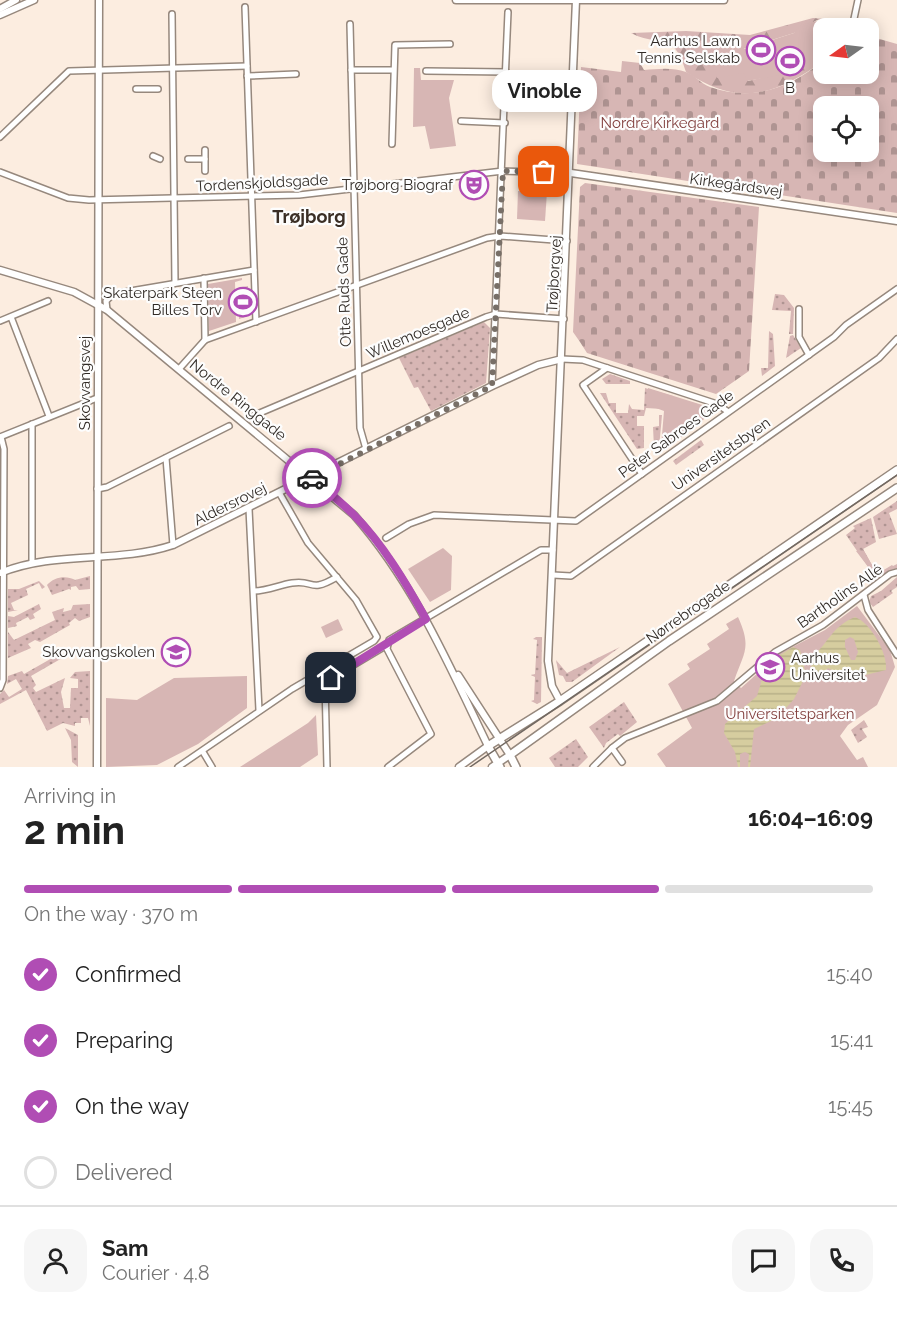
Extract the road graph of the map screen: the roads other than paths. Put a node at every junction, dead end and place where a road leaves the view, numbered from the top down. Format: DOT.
graph roads {
  1 [pos="16,0"];
  2 [pos="34,0"];
  3 [pos="99,0"];
  4 [pos="456,0"];
  5 [pos="576,0"];
  6 [pos="724,0"];
  7 [pos="858,0"];
  8 [pos="245,7"];
  9 [pos="0,9"];
  10 [pos="508,12"];
  11 [pos="172,14"];
  12 [pos="0,15"];
  13 [pos="854,18"];
  14 [pos="350,24"];
  15 [pos="450,44"];
  16 [pos="247,66"];
  17 [pos="173,67"];
  18 [pos="98,69"];
  19 [pos="393,69"];
  20 [pos="351,70"];
  21 [pos="426,71"];
  22 [pos="506,72"];
  23 [pos="296,74"];
  24 [pos="248,76"];
  25 [pos="158,88"];
  26 [pos="136,89"];
  27 [pos="461,121"];
  28 [pos="505,123"];
  29 [pos="0,137"];
  30 [pos="392,144"];
  31 [pos="205,150"];
  32 [pos="153,156"];
  33 [pos="160,159"];
  34 [pos="188,159"];
  35 [pos="205,159"];
  36 [pos="205,171"];
  37 [pos="503,171"];
  38 [pos="0,172"];
  39 [pos="571,173"];
  40 [pos="353,189"];
  41 [pos="252,197"];
  42 [pos="174,198"];
  43 [pos="98,200"];
  44 [pos="897,221"];
  45 [pos="500,236"];
  46 [pos="567,241"];
  47 [pos="0,270"];
  48 [pos="254,270"];
  49 [pos="204,278"];
  50 [pos="175,283"];
  51 [pos="356,286"];
  52 [pos="897,289"];
  53 [pos="48,301"];
  54 [pos="97,303"];
  55 [pos="799,309"];
  56 [pos="107,310"];
  57 [pos="496,314"];
  58 [pos="11,317"];
  59 [pos="564,318"];
  60 [pos="0,321"];
  61 [pos="256,322"];
  62 [pos="897,339"];
  63 [pos="205,340"];
  64 [pos="808,355"];
  65 [pos="562,359"];
  66 [pos="607,368"];
  67 [pos="179,369"];
  68 [pos="358,371"];
  69 [pos="492,386"];
  70 [pos="97,398"];
  71 [pos="727,411"];
  72 [pos="255,415"];
  73 [pos="49,416"];
  74 [pos="32,424"];
  75 [pos="229,426"];
  76 [pos="1,437"];
  77 [pos="366,449"];
  78 [pos="166,458"];
  79 [pos="897,470"];
  80 [pos="642,474"];
  81 [pos="312,477"];
  82 [pos="897,488"];
  83 [pos="97,489"];
  84 [pos="280,494"];
  85 [pos="249,509"];
  86 [pos="555,520"];
  87 [pos="386,537"];
  88 [pos="173,545"];
  89 [pos="553,550"];
  90 [pos="97,557"];
  91 [pos="32,562"];
  92 [pos="2,572"];
  93 [pos="897,572"];
  94 [pos="553,575"];
  95 [pos="337,577"];
  96 [pos="254,591"];
  97 [pos="864,595"];
  98 [pos="426,619"];
  99 [pos="387,645"];
  100 [pos="897,655"];
  101 [pos="452,668"];
  102 [pos="0,688"];
  103 [pos="560,701"];
  104 [pos="259,710"];
  105 [pos="500,738"];
  106 [pos="488,746"];
  107 [pos="612,748"];
  108 [pos="203,752"];
  109 [pos="510,755"];
  110 [pos="622,762"];
  111 [pos="496,766"];
  112 [pos="97,767"];
  113 [pos="178,767"];
  114 [pos="212,767"];
  115 [pos="327,767"];
  116 [pos="388,767"];
  117 [pos="459,767"];
  118 [pos="516,767"];
  119 [pos="593,767"];
  1 -- 9 [label="street"];
  2 -- 12 [label="street"];
  3 -- 18 [label="street, Skovvangsvej"];
  4 -- 5 [label="street"];
  5 -- 6 [label="street"];
  5 -- 39 [label="street, Trøjborgvej"];
  7 -- 13 [label="street"];
  8 -- 16 [label="street"];
  10 -- 22 [label="street"];
  11 -- 17 [label="street"];
  14 -- 20 [label="street, Otte Ruds Gade"];
  15 -- 19 [label="street"];
  16 -- 17 [label="street"];
  16 -- 24 [label="street"];
  17 -- 18 [label="street"];
  17 -- 42 [label="street"];
  18 -- 29 [label="street"];
  18 -- 43 [label="street, Skovvangsvej"];
  19 -- 20 [label="street"];
  19 -- 30 [label="street"];
  20 -- 40 [label="street, Otte Ruds Gade"];
  21 -- 22 [label="street"];
  22 -- 28 [label="street"];
  23 -- 24 [label="street"];
  24 -- 41 [label="street"];
  25 -- 26 [label="street"];
  27 -- 28 [label="street"];
  28 -- 37 [label="street"];
  31 -- 35 [label="street"];
  32 -- 33 [label="street"];
  34 -- 35 [label="street"];
  35 -- 36 [label="street"];
  37 -- 39 [label="street, Tordenskjoldsgade"];
  37 -- 40 [label="street, Tordenskjoldsgade"];
  37 -- 45 [label="street"];
  38 -- 43 [label="street, Tordenskjoldsgade"];
  39 -- 44 [label="street, Kirkegårdsvej"];
  39 -- 46 [label="street, Trøjborgvej"];
  40 -- 41 [label="street, Tordenskjoldsgade"];
  40 -- 51 [label="street, Otte Ruds Gade"];
  41 -- 42 [label="street, Tordenskjoldsgade"];
  41 -- 48 [label="street"];
  42 -- 43 [label="street, Tordenskjoldsgade"];
  42 -- 50 [label="street"];
  43 -- 54 [label="street, Skovvangsvej"];
  45 -- 46 [label="street"];
  45 -- 51 [label="street"];
  45 -- 57 [label="street"];
  46 -- 59 [label="street, Trøjborgvej"];
  47 -- 54 [label="street, Nordre Ringgade"];
  48 -- 49 [label="street"];
  48 -- 61 [label="street"];
  49 -- 50 [label="street"];
  49 -- 63 [label="street"];
  50 -- 56 [label="street"];
  51 -- 61 [label="street"];
  51 -- 68 [label="street, Otte Ruds Gade"];
  52 -- 64 [label="street, Peter Sabroes Gade"];
  53 -- 58 [label="street"];
  54 -- 56 [label="street, Nordre Ringgade"];
  54 -- 70 [label="street, Skovvangsvej"];
  55 -- 64 [label="street"];
  56 -- 67 [label="street, Nordre Ringgade"];
  57 -- 59 [label="street, Willemoesgade"];
  57 -- 68 [label="street, Willemoesgade"];
  57 -- 69 [label="street"];
  58 -- 60 [label="street"];
  58 -- 73 [label="street"];
  59 -- 65 [label="street, Trøjborgvej"];
  61 -- 63 [label="street"];
  62 -- 94 [label="street, Universitetsbyen"];
  63 -- 67 [label="street"];
  64 -- 71 [label="street, Peter Sabroes Gade"];
  65 -- 66 [label="street"];
  65 -- 69 [label="street, Aldersrovej"];
  65 -- 86 [label="street, Trøjborgvej"];
  66 -- 71 [label="street"];
  66 -- 80 [label="street"];
  67 -- 81 [label="street, Nordre Ringgade"];
  68 -- 72 [label="street, Willemoesgade"];
  68 -- 77 [label="street, Otte Ruds Gade"];
  69 -- 77 [label="street, Aldersrovej"];
  70 -- 73 [label="street"];
  70 -- 83 [label="street, Skovvangsvej"];
  71 -- 80 [label="street, Peter Sabroes Gade"];
  73 -- 74 [label="street"];
  74 -- 76 [label="street"];
  74 -- 91 [label="street"];
  75 -- 78 [label="street"];
  76 -- 92 [label="street"];
  77 -- 81 [label="street, Aldersrovej"];
  78 -- 83 [label="street"];
  78 -- 88 [label="street"];
  79 -- 103 [label="main road, Nørrebrogade"];
  80 -- 86 [label="street, Peter Sabroes Gade"];
  81 -- 84 [label="street, Aldersrovej"];
  81 -- 98 [label="street, Nordre Ringgade"];
  82 -- 109 [label="main road, Nørrebrogade"];
  83 -- 90 [label="street, Skovvangsvej"];
  84 -- 85 [label="street, Aldersrovej"];
  84 -- 95 [label="street"];
  85 -- 88 [label="street, Aldersrovej"];
  85 -- 96 [label="street"];
  86 -- 87 [label="street, Peter Sabroes Gade"];
  86 -- 89 [label="street, Trøjborgvej"];
  88 -- 90 [label="street, Aldersrovej"];
  89 -- 94 [label="street, Trøjborgvej"];
  89 -- 98 [label="street"];
  90 -- 91 [label="street, Aldersrovej"];
  90 -- 112 [label="street, Skovvangsvej"];
  91 -- 92 [label="street, Aldersrovej"];
  92 -- 102 [label="street"];
  93 -- 97 [label="street, Bartholins Allé"];
  94 -- 103 [label="street, Trøjborgvej"];
  95 -- 96 [label="street"];
  95 -- 104 [label="street"];
  96 -- 104 [label="street"];
  97 -- 100 [label="street"];
  97 -- 107 [label="street, Bartholins Allé"];
  98 -- 99 [label="street"];
  98 -- 101 [label="street, Nordre Ringgade"];
  99 -- 115 [label="street"];
  99 -- 116 [label="street"];
  101 -- 105 [label="street, Nordre Ringgade"];
  101 -- 106 [label="street, Nordre Ringgade"];
  103 -- 105 [label="main road, Nørrebrogade"];
  104 -- 108 [label="street"];
  105 -- 106 [label="main road, Nørrebrogade"];
  105 -- 109 [label="street, Nordre Ringgade"];
  106 -- 111 [label="main road, Nordre Ringgade"];
  106 -- 117 [label="street"];
  107 -- 110 [label="street"];
  107 -- 119 [label="street, Bartholins Allé"];
  108 -- 113 [label="street"];
  108 -- 114 [label="street"];
  109 -- 111 [label="street, Nørrebrogade"];
  109 -- 118 [label="main road, Nordre Ringgade"];
}
